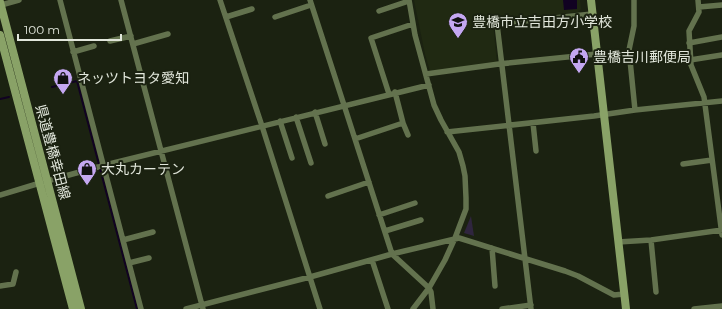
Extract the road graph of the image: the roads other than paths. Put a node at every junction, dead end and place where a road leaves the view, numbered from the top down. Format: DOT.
graph roads {
  1 [pos="19,0"];
  2 [pos="60,0"];
  3 [pos="121,0"];
  4 [pos="220,0"];
  5 [pos="409,0"];
  6 [pos="591,0"];
  7 [pos="634,0"];
  8 [pos="698,0"];
  9 [pos="310,3"];
  10 [pos="0,4"];
  11 [pos="722,6"];
  12 [pos="699,7"];
  13 [pos="252,9"];
  14 [pos="379,11"];
  15 [pos="592,14"];
  16 [pos="226,17"];
  17 [pos="275,17"];
  18 [pos="413,24"];
  19 [pos="168,34"];
  20 [pos="0,35"];
  21 [pos="131,36"];
  22 [pos="722,37"];
  23 [pos="110,42"];
  24 [pos="689,43"];
  25 [pos="133,44"];
  26 [pos="94,46"];
  27 [pos="74,52"];
  28 [pos="597,54"];
  29 [pos="722,55"];
  30 [pos="690,60"];
  31 [pos="502,64"];
  32 [pos="426,74"];
  33 [pos="429,84"];
  34 [pos="392,93"];
  35 [pos="722,101"];
  36 [pos="705,103"];
  37 [pos="344,105"];
  38 [pos="635,110"];
  39 [pos="315,112"];
  40 [pos="604,114"];
  41 [pos="296,117"];
  42 [pos="280,121"];
  43 [pos="403,123"];
  44 [pos="533,123"];
  45 [pos="509,125"];
  46 [pos="262,126"];
  47 [pos="447,132"];
  48 [pos="408,135"];
  49 [pos="355,139"];
  50 [pos="325,144"];
  51 [pos="536,151"];
  52 [pos="161,152"];
  53 [pos="292,158"];
  54 [pos="712,160"];
  55 [pos="310,163"];
  56 [pos="683,164"];
  57 [pos="101,167"];
  58 [pos="43,182"];
  59 [pos="369,182"];
  60 [pos="0,195"];
  61 [pos="328,196"];
  62 [pos="720,198"];
  63 [pos="414,203"];
  64 [pos="379,215"];
  65 [pos="421,220"];
  66 [pos="384,231"];
  67 [pos="153,232"];
  68 [pos="722,232"];
  69 [pos="454,238"];
  70 [pos="123,240"];
  71 [pos="651,240"];
  72 [pos="618,242"];
  73 [pos="492,248"];
  74 [pos="392,254"];
  75 [pos="150,258"];
  76 [pos="525,258"];
  77 [pos="372,260"];
  78 [pos="129,263"];
  79 [pos="16,272"];
  80 [pos="310,277"];
  81 [pos="0,286"];
  82 [pos="495,286"];
  83 [pos="429,288"];
  84 [pos="656,292"];
  85 [pos="624,294"];
  86 [pos="722,306"];
  87 [pos="202,307"];
  88 [pos="531,307"];
  89 [pos="73,309"];
  90 [pos="81,309"];
  91 [pos="141,309"];
  92 [pos="186,309"];
  93 [pos="320,309"];
  94 [pos="388,309"];
  95 [pos="413,309"];
  96 [pos="433,309"];
  97 [pos="502,309"];
  98 [pos="626,309"];
  99 [pos="694,309"];
  1 -- 10 [label="street"];
  2 -- 27 [label="street"];
  3 -- 21 [label="street"];
  4 -- 16 [label="street"];
  5 -- 14 [label="street"];
  5 -- 18 [label="street"];
  6 -- 15 [label="main road"];
  7 -- 38 [label="street"];
  8 -- 12 [label="street"];
  9 -- 17 [label="street"];
  9 -- 37 [label="street"];
  10 -- 58 [label="main road, 県道豊橋幸田線"];
  11 -- 12 [label="street"];
  12 -- 24 [label="street"];
  13 -- 16 [label="street"];
  15 -- 28 [label="main road"];
  15 -- 31 [label="street"];
  16 -- 46 [label="street"];
  18 -- 32 [label="street"];
  18 -- 34 [label="street"];
  19 -- 25 [label="street"];
  20 -- 58 [label="main road, 県道豊橋幸田線"];
  21 -- 23 [label="street"];
  21 -- 25 [label="street"];
  22 -- 24 [label="street"];
  24 -- 30 [label="street"];
  25 -- 52 [label="street"];
  26 -- 27 [label="street"];
  27 -- 57 [label="street"];
  28 -- 31 [label="street"];
  28 -- 40 [label="main road"];
  29 -- 30 [label="street"];
  30 -- 36 [label="street"];
  31 -- 32 [label="street"];
  31 -- 45 [label="street"];
  32 -- 33 [label="street"];
  33 -- 34 [label="street"];
  33 -- 47 [label="street"];
  34 -- 37 [label="street"];
  34 -- 43 [label="street"];
  35 -- 36 [label="street"];
  36 -- 38 [label="street"];
  36 -- 54 [label="street"];
  37 -- 39 [label="street"];
  37 -- 49 [label="street"];
  38 -- 40 [label="street"];
  39 -- 41 [label="street"];
  39 -- 50 [label="street"];
  40 -- 44 [label="street"];
  40 -- 72 [label="main road"];
  41 -- 42 [label="street"];
  41 -- 55 [label="street"];
  42 -- 46 [label="street"];
  42 -- 53 [label="street"];
  43 -- 48 [label="street"];
  43 -- 49 [label="street"];
  44 -- 45 [label="street"];
  44 -- 51 [label="street"];
  45 -- 47 [label="street"];
  45 -- 76 [label="street"];
  46 -- 52 [label="street"];
  46 -- 80 [label="street"];
  47 -- 69 [label="street"];
  49 -- 59 [label="street"];
  52 -- 57 [label="street"];
  52 -- 87 [label="street"];
  54 -- 56 [label="street"];
  54 -- 62 [label="street"];
  57 -- 58 [label="street"];
  57 -- 70 [label="street"];
  58 -- 60 [label="street"];
  58 -- 89 [label="main road, 県道豊橋幸田線"];
  58 -- 90 [label="main road, 県道豊橋幸田線"];
  59 -- 61 [label="street"];
  59 -- 64 [label="street"];
  62 -- 68 [label="street"];
  63 -- 64 [label="street"];
  64 -- 66 [label="street"];
  65 -- 66 [label="street"];
  66 -- 74 [label="street"];
  67 -- 70 [label="street"];
  68 -- 71 [label="street"];
  69 -- 73 [label="street"];
  69 -- 74 [label="street"];
  69 -- 83 [label="street"];
  70 -- 78 [label="street"];
  71 -- 72 [label="street"];
  71 -- 84 [label="street"];
  72 -- 85 [label="main road"];
  73 -- 76 [label="street"];
  73 -- 82 [label="street"];
  74 -- 77 [label="street"];
  74 -- 83 [label="street"];
  75 -- 78 [label="street"];
  76 -- 85 [label="street"];
  76 -- 88 [label="street"];
  77 -- 80 [label="street"];
  77 -- 94 [label="street"];
  78 -- 91 [label="street"];
  79 -- 81 [label="street"];
  80 -- 87 [label="street"];
  80 -- 93 [label="street"];
  83 -- 95 [label="street"];
  83 -- 96 [label="street"];
  85 -- 98 [label="main road"];
  86 -- 99 [label="street"];
  87 -- 92 [label="street"];
  88 -- 97 [label="street"];
}
